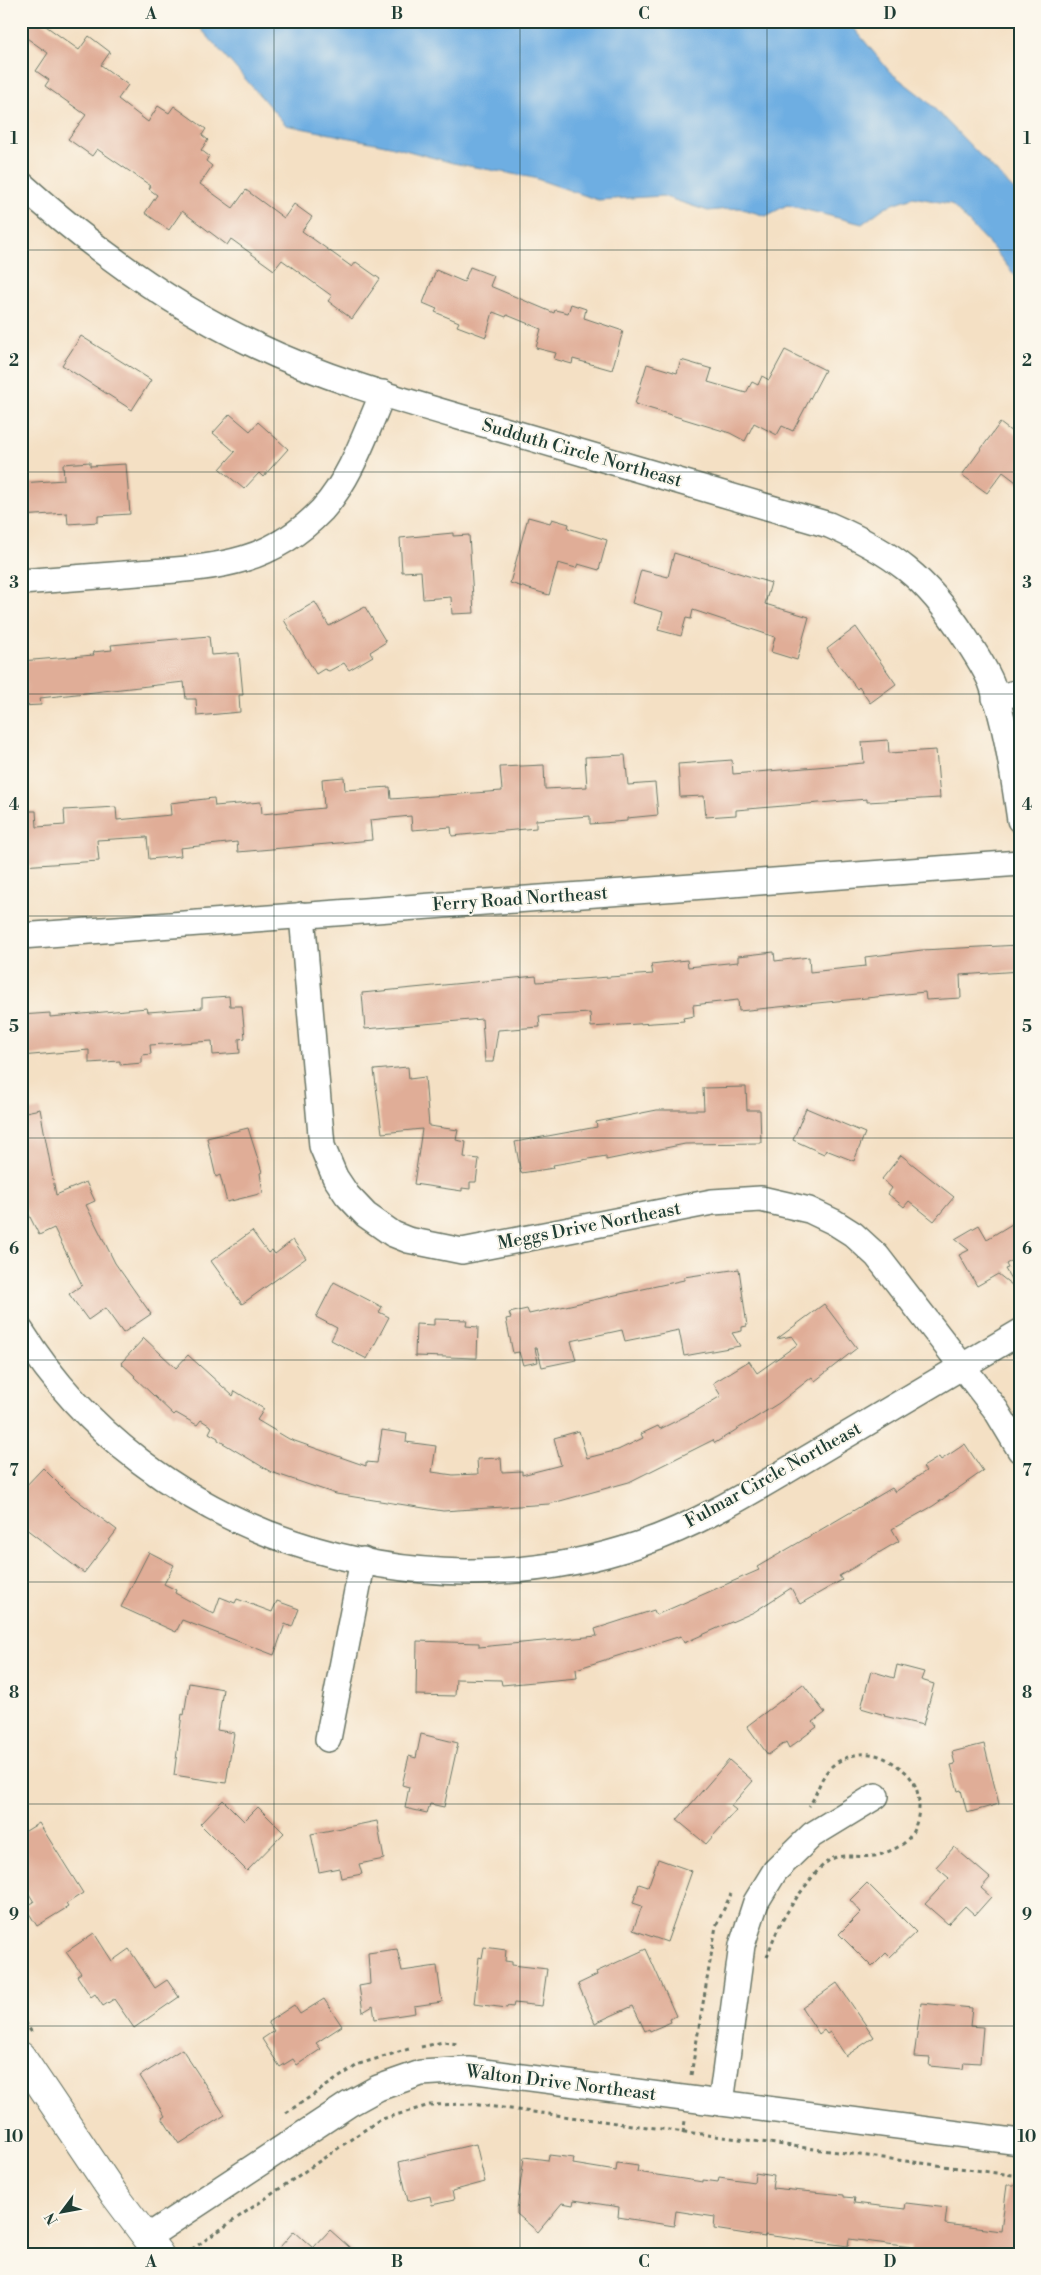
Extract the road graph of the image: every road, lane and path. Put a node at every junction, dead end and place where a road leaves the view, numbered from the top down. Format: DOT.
graph roads {
  1 [pos="21,184"];
  2 [pos="384,393"];
  3 [pos="21,582"];
  4 [pos="1020,692"];
  5 [pos="995,698"];
  6 [pos="1020,820"];
  7 [pos="1020,862"];
  8 [pos="302,915"];
  9 [pos="21,936"];
  10 [pos="21,1331"];
  11 [pos="1020,1332"];
  12 [pos="962,1367"];
  13 [pos="1020,1450"];
  14 [pos="363,1560"];
  15 [pos="328,1738"];
  16 [pos="876,1796"];
  17 [pos="804,1811"];
  18 [pos="731,1893"];
  19 [pos="766,1960"];
  20 [pos="21,2056"];
  21 [pos="687,2098"];
  22 [pos="721,2103"];
  23 [pos="683,2133"];
  24 [pos="1020,2142"];
  25 [pos="1020,2176"];
  26 [pos="152,2246"];
  27 [pos="184,2254"];
  1 -- 2 [label="street, Sudduth Circle Northeast"];
  2 -- 3 [label="street"];
  2 -- 5 [label="street, Sudduth Circle Northeast"];
  4 -- 5 [label="street"];
  5 -- 6 [label="street, Sudduth Circle Northeast"];
  7 -- 8 [label="street, Ferry Road Northeast"];
  8 -- 9 [label="street, Ferry Road Northeast"];
  8 -- 12 [label="street, Meggs Drive Northeast"];
  10 -- 14 [label="street, Fulmar Circle Northeast"];
  11 -- 12 [label="street, Fulmar Circle Northeast"];
  12 -- 13 [label="street, Meggs Drive Northeast"];
  12 -- 14 [label="street, Fulmar Circle Northeast"];
  14 -- 15 [label="street"];
  16 -- 22 [label="street"];
  17 -- 19 [label="path"];
  18 -- 21 [label="path"];
  20 -- 26 [label="street"];
  21 -- 22 [label="street, Walton Drive Northeast"];
  21 -- 23 [label="path"];
  21 -- 26 [label="street, Walton Drive Northeast"];
  22 -- 24 [label="street, Walton Drive Northeast"];
  23 -- 25 [label="path"];
  23 -- 27 [label="path"];
}
